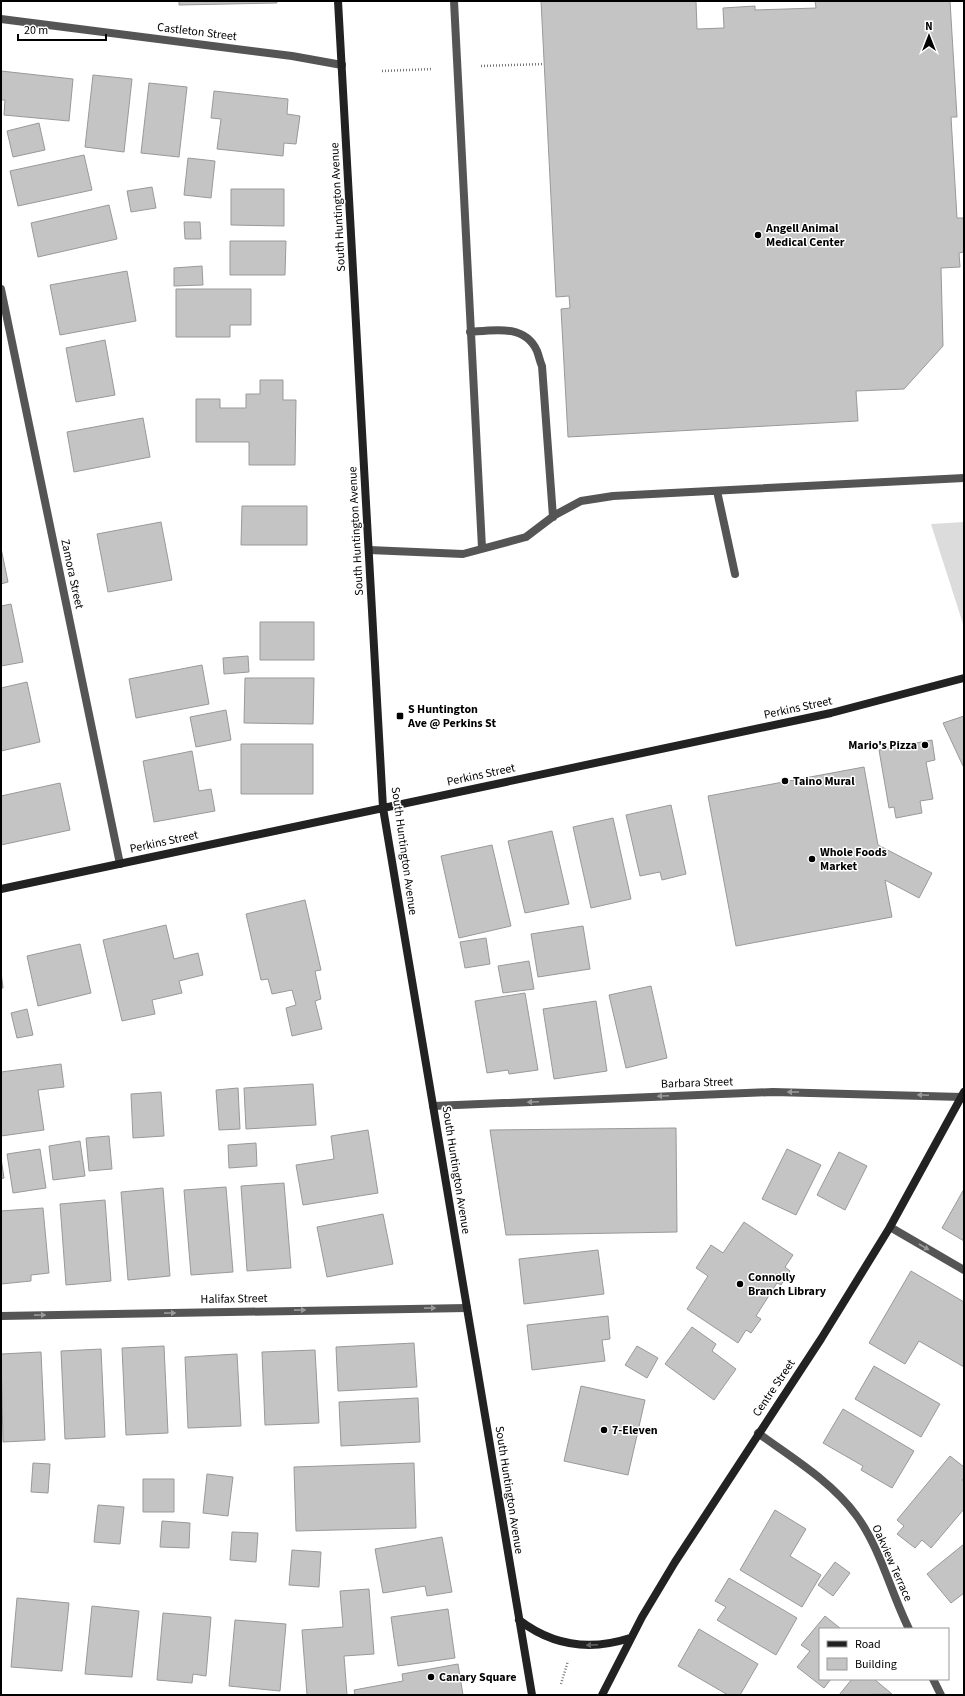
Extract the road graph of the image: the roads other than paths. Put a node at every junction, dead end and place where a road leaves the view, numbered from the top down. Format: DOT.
graph roads {
  1 [pos="338,1"];
  2 [pos="454,1"];
  3 [pos="1,19"];
  4 [pos="342,65"];
  5 [pos="1,288"];
  6 [pos="470,332"];
  7 [pos="964,478"];
  8 [pos="717,491"];
  9 [pos="552,517"];
  10 [pos="482,548"];
  11 [pos="369,550"];
  12 [pos="735,574"];
  13 [pos="964,678"];
  14 [pos="383,808"];
  15 [pos="120,864"];
  16 [pos="1,889"];
  17 [pos="963,1094"];
  18 [pos="433,1106"];
  19 [pos="890,1227"];
  20 [pos="964,1270"];
  21 [pos="467,1308"];
  22 [pos="1,1316"];
  23 [pos="758,1433"];
  24 [pos="519,1620"];
  25 [pos="909,1628"];
  26 [pos="630,1638"];
  27 [pos="934,1680"];
  28 [pos="532,1695"];
  29 [pos="602,1695"];
  30 [pos="941,1695"];
  1 -- 4 [label="main road, South Huntington Avenue"];
  2 -- 6 [label="street"];
  3 -- 4 [label="street, Castleton Street"];
  4 -- 11 [label="main road, South Huntington Avenue"];
  5 -- 15 [label="street, Zamora Street"];
  6 -- 9 [label="street"];
  6 -- 10 [label="street"];
  7 -- 8 [label="street"];
  8 -- 9 [label="street"];
  8 -- 12 [label="street"];
  9 -- 10 [label="street"];
  10 -- 11 [label="street"];
  11 -- 14 [label="main road, South Huntington Avenue"];
  13 -- 14 [label="main road, Perkins Street"];
  14 -- 15 [label="main road, Perkins Street"];
  14 -- 18 [label="main road, South Huntington Avenue"];
  15 -- 16 [label="main road, Perkins Street"];
  17 -- 18 [label="street, Barbara Street, one-way"];
  17 -- 19 [label="main road, Centre Street"];
  18 -- 21 [label="main road, South Huntington Avenue"];
  19 -- 20 [label="street, one-way"];
  19 -- 23 [label="main road, Centre Street"];
  22 -- 21 [label="street, Halifax Street, one-way"];
  21 -- 24 [label="main road, South Huntington Avenue"];
  23 -- 25 [label="street, Oakview Terrace"];
  23 -- 26 [label="main road, Centre Street"];
  26 -- 24 [label="main road, one-way"];
  24 -- 28 [label="main road, South Huntington Avenue"];
  26 -- 29 [label="main road, Centre Street"];
  27 -- 30 [label="street"];
}
